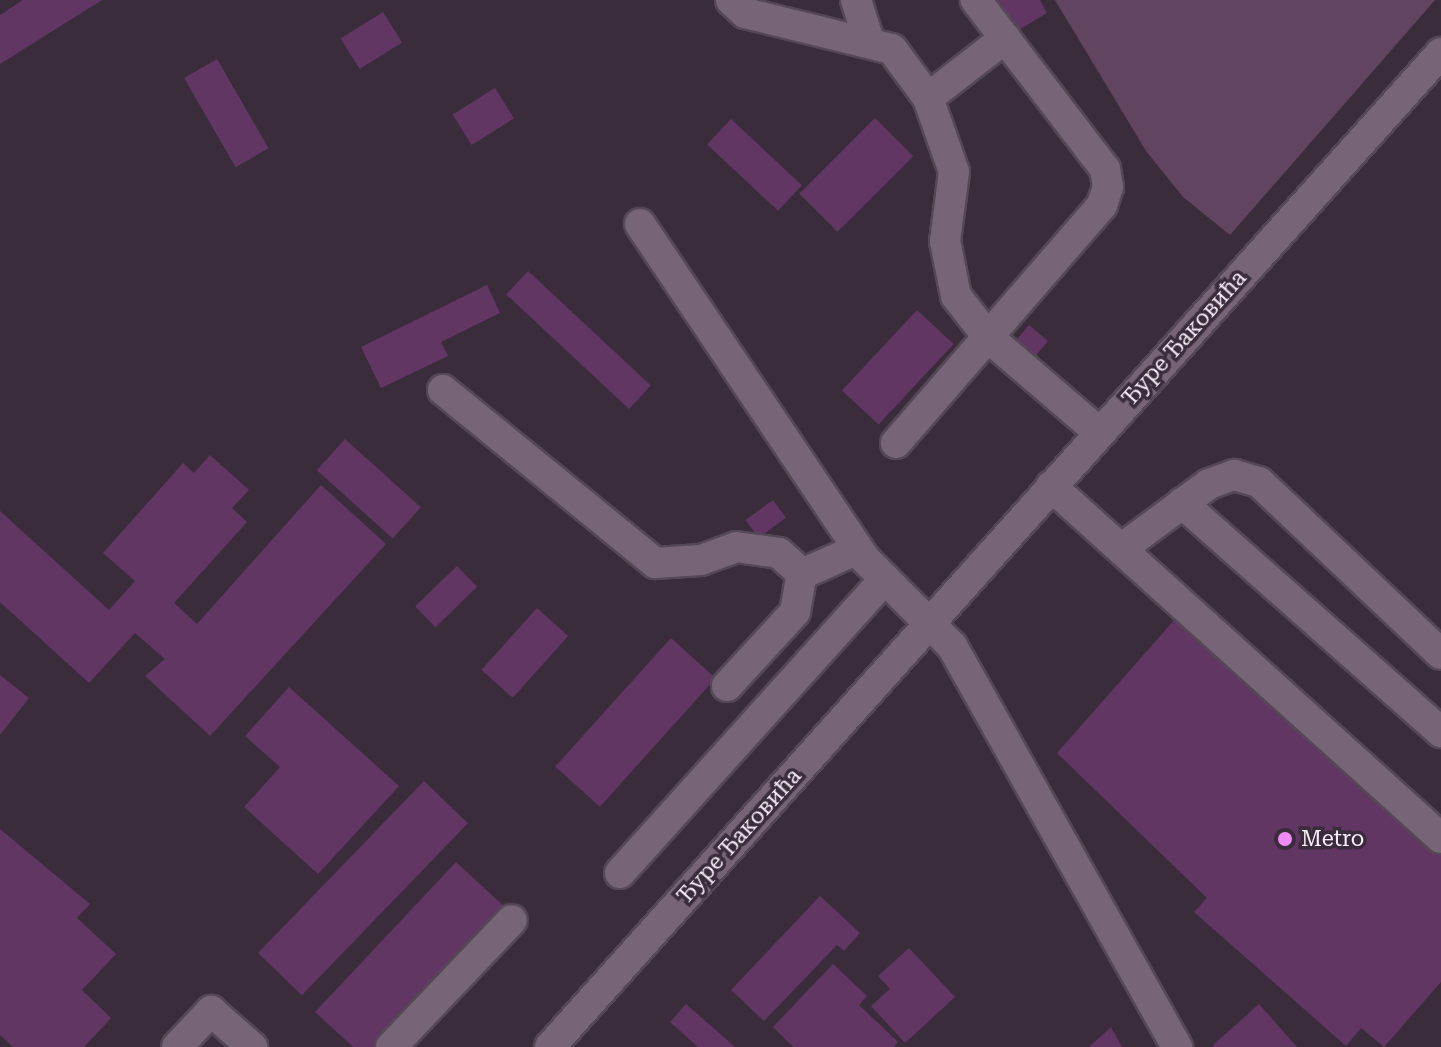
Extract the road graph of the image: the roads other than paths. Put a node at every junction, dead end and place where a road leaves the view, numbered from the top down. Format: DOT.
graph roads {
  1 [pos="731,0"];
  2 [pos="856,0"];
  3 [pos="976,0"];
  4 [pos="1005,38"];
  5 [pos="869,41"];
  6 [pos="1441,53"];
  7 [pos="928,98"];
  8 [pos="640,224"];
  9 [pos="988,337"];
  10 [pos="443,390"];
  11 [pos="1099,432"];
  12 [pos="896,443"];
  13 [pos="1051,486"];
  14 [pos="1182,503"];
  15 [pos="858,549"];
  16 [pos="1121,549"];
  17 [pos="802,574"];
  18 [pos="885,579"];
  19 [pos="929,624"];
  20 [pos="1441,654"];
  21 [pos="727,686"];
  22 [pos="1441,732"];
  23 [pos="1441,838"];
  24 [pos="620,873"];
  25 [pos="512,920"];
  26 [pos="177,1047"];
  27 [pos="252,1047"];
  28 [pos="391,1047"];
  29 [pos="550,1047"];
  30 [pos="1177,1047"];
  1 -- 5 [label="street"];
  2 -- 5 [label="street"];
  3 -- 4 [label="street"];
  4 -- 7 [label="street"];
  4 -- 9 [label="street"];
  5 -- 7 [label="street"];
  6 -- 11 [label="street, Ђуре Ђаковића"];
  7 -- 9 [label="street"];
  8 -- 15 [label="street"];
  9 -- 11 [label="street"];
  9 -- 12 [label="street"];
  10 -- 17 [label="street"];
  11 -- 13 [label="street, Ђуре Ђаковића"];
  13 -- 16 [label="street"];
  13 -- 19 [label="street, Ђуре Ђаковића"];
  14 -- 16 [label="street"];
  14 -- 20 [label="street"];
  14 -- 22 [label="street"];
  15 -- 17 [label="street"];
  15 -- 18 [label="street"];
  16 -- 23 [label="street"];
  17 -- 21 [label="street"];
  18 -- 19 [label="street"];
  18 -- 24 [label="street"];
  19 -- 29 [label="street, Ђуре Ђаковића"];
  19 -- 30 [label="street"];
  25 -- 28 [label="street"];
  26 -- 27 [label="street"];
}
